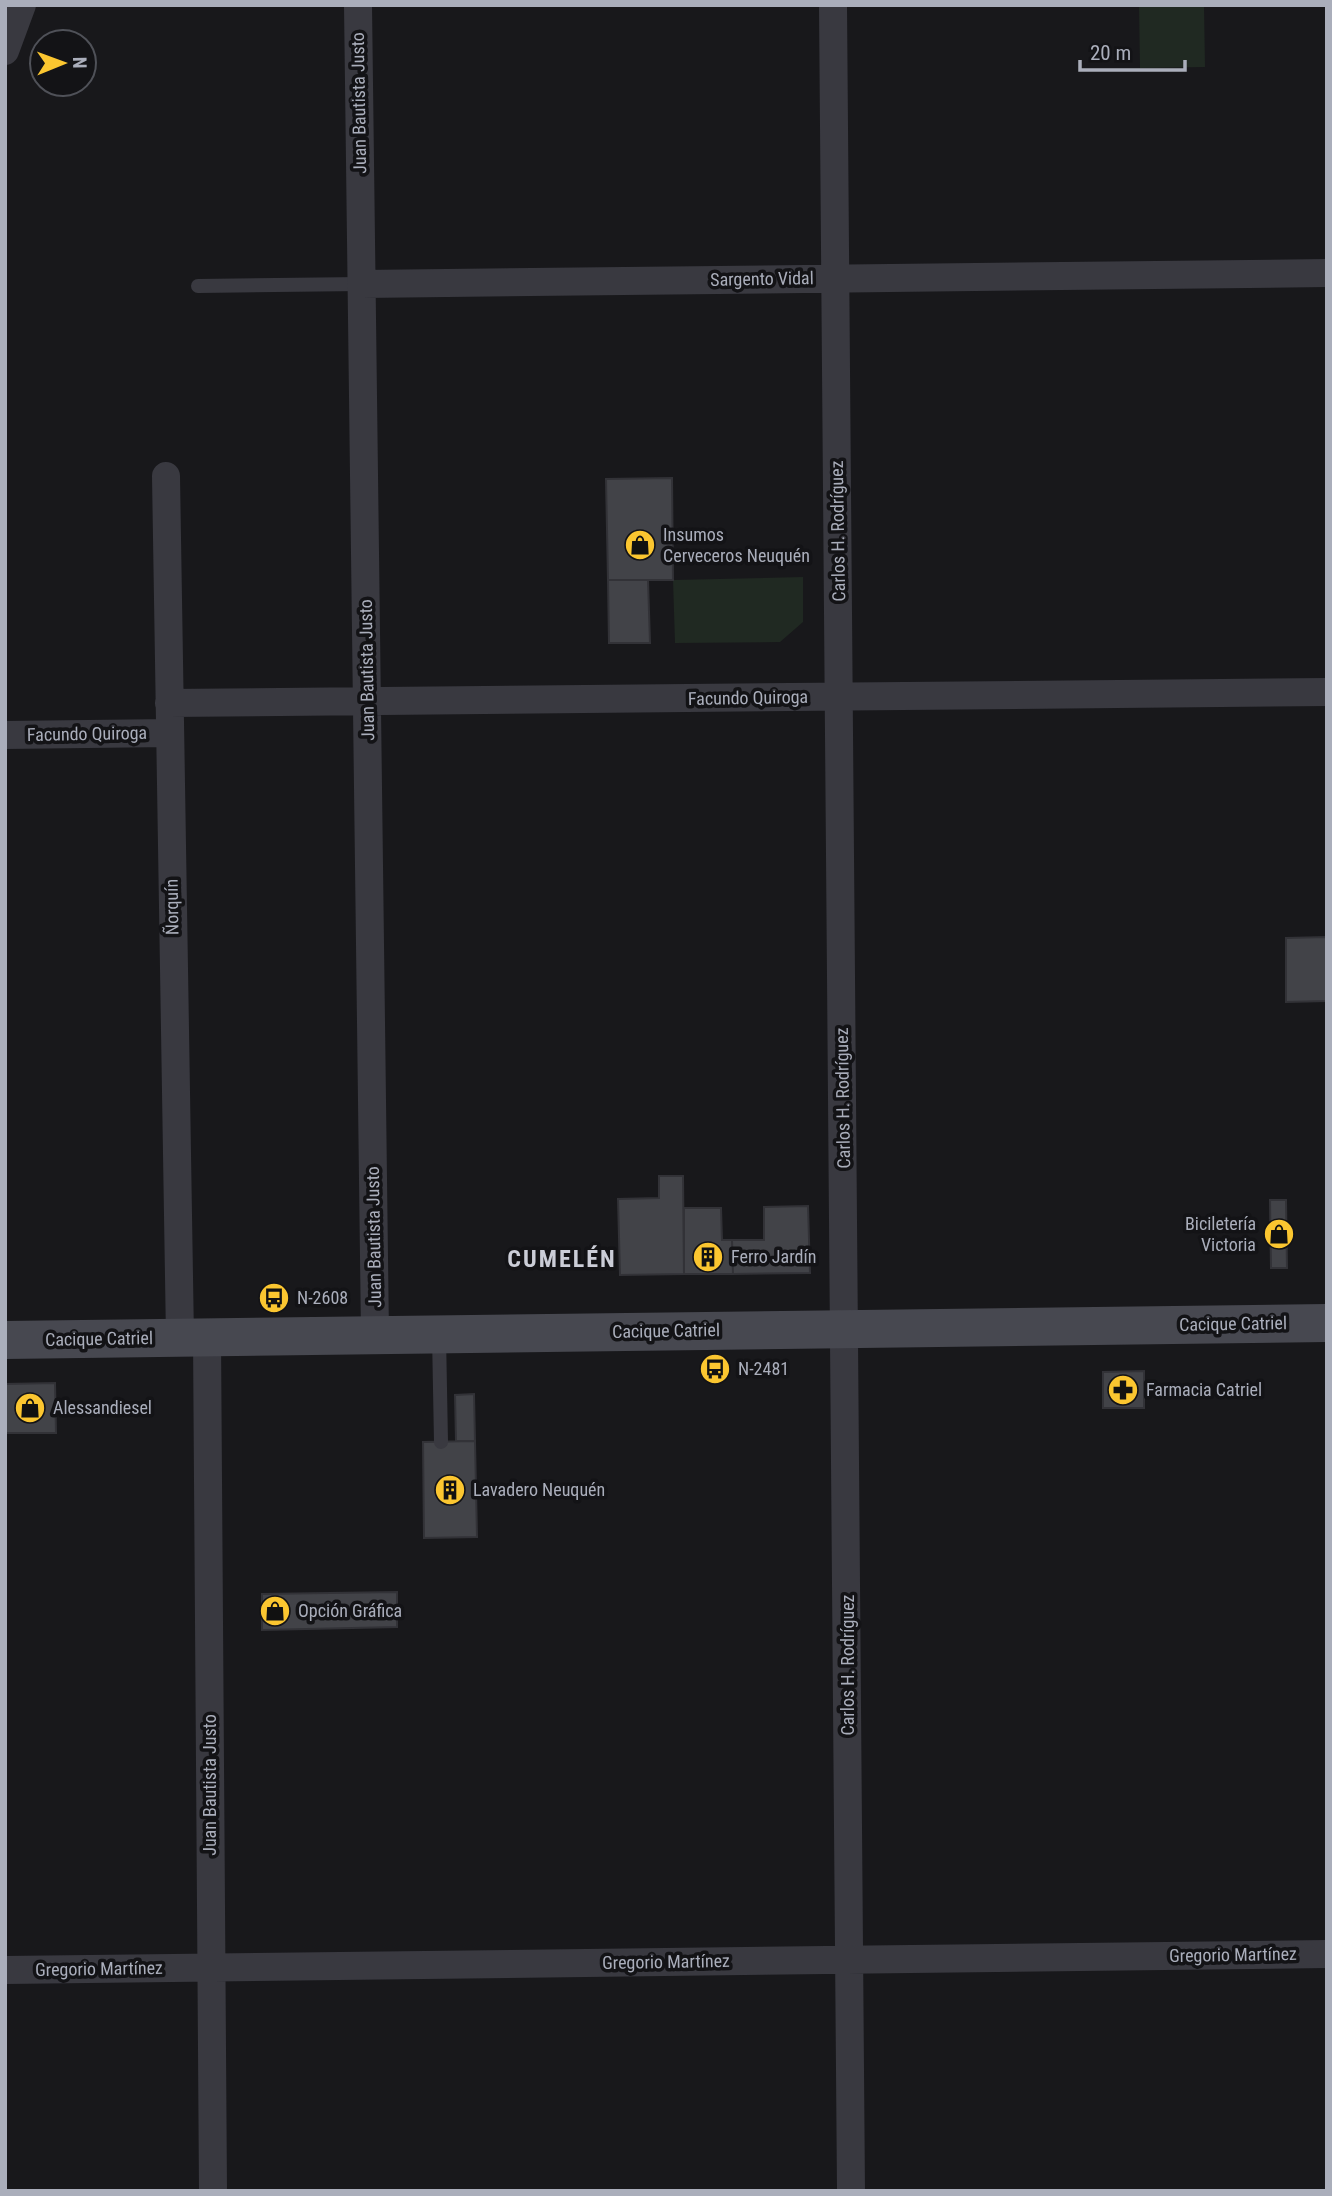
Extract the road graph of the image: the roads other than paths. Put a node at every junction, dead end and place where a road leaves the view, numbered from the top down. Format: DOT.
graph roads {
  1 [pos="22,5"];
  2 [pos="358,5"];
  3 [pos="833,5"];
  4 [pos="5,51"];
  5 [pos="1327,273"];
  6 [pos="836,278"];
  7 [pos="362,284"];
  8 [pos="198,286"];
  9 [pos="166,476"];
  10 [pos="1327,692"];
  11 [pos="840,697"];
  12 [pos="367,701"];
  13 [pos="169,703"];
  14 [pos="169,733"];
  15 [pos="5,735"];
  16 [pos="1327,1323"];
  17 [pos="845,1329"];
  18 [pos="439,1334"];
  19 [pos="375,1335"];
  20 [pos="194,1337"];
  21 [pos="5,1340"];
  22 [pos="441,1442"];
  23 [pos="1327,1954"];
  24 [pos="850,1959"];
  25 [pos="212,1967"];
  26 [pos="5,1970"];
  27 [pos="213,2191"];
  28 [pos="852,2191"];
  1 -- 4 [label="street"];
  2 -- 7 [label="street, Juan Bautista Justo"];
  3 -- 6 [label="street, Carlos H. Rodríguez"];
  5 -- 6 [label="street, Sargento Vidal"];
  6 -- 7 [label="street, Sargento Vidal"];
  6 -- 11 [label="street, Carlos H. Rodríguez"];
  7 -- 8 [label="lane, Sargento Vidal"];
  7 -- 12 [label="street, Juan Bautista Justo"];
  9 -- 13 [label="street, Ñorquín"];
  10 -- 11 [label="street, Facundo Quiroga"];
  11 -- 12 [label="street, Facundo Quiroga"];
  11 -- 17 [label="street, Carlos H. Rodríguez"];
  12 -- 13 [label="street, Facundo Quiroga"];
  12 -- 19 [label="street, Juan Bautista Justo"];
  13 -- 14 [label="street, Ñorquín"];
  14 -- 15 [label="street, Facundo Quiroga"];
  14 -- 20 [label="street, Ñorquín"];
  16 -- 17 [label="street, Cacique Catriel"];
  17 -- 18 [label="street, Cacique Catriel"];
  17 -- 24 [label="street, Carlos H. Rodríguez"];
  18 -- 19 [label="street, Cacique Catriel"];
  18 -- 22 [label="lane"];
  19 -- 20 [label="street, Cacique Catriel"];
  20 -- 21 [label="street, Cacique Catriel"];
  20 -- 25 [label="street, Juan Bautista Justo"];
  23 -- 24 [label="street, Gregorio Martínez"];
  24 -- 25 [label="street, Gregorio Martínez"];
  24 -- 28 [label="street, Carlos H. Rodríguez"];
  25 -- 26 [label="street, Gregorio Martínez"];
  25 -- 27 [label="street, Juan Bautista Justo"];
}
